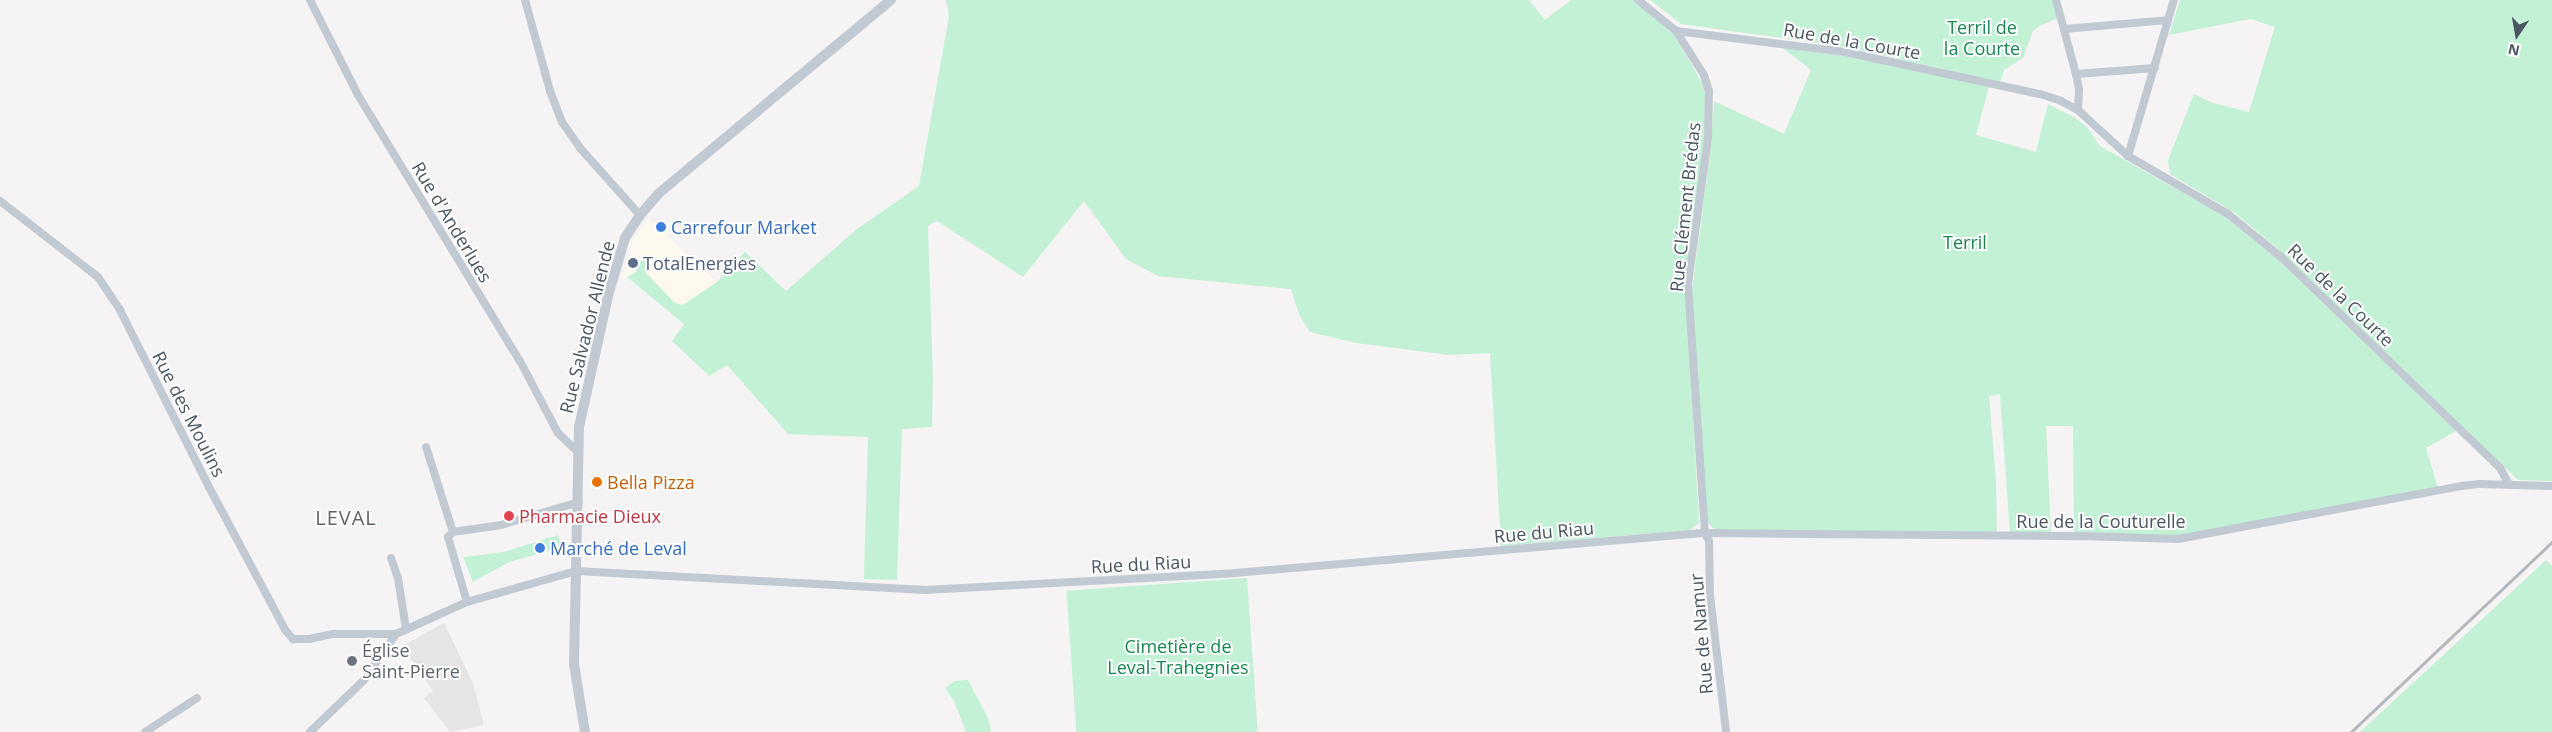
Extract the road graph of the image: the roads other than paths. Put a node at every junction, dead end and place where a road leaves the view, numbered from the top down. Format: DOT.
graph roads {
  1 [pos="310,0"];
  2 [pos="525,0"];
  3 [pos="891,0"];
  4 [pos="1638,0"];
  5 [pos="2056,0"];
  6 [pos="2174,0"];
  7 [pos="2168,20"];
  8 [pos="2064,29"];
  9 [pos="1676,31"];
  10 [pos="2155,68"];
  11 [pos="2076,74"];
  12 [pos="2078,110"];
  13 [pos="2128,156"];
  14 [pos="0,201"];
  15 [pos="640,216"];
  16 [pos="426,447"];
  17 [pos="578,452"];
  18 [pos="2509,484"];
  19 [pos="2552,486"];
  20 [pos="579,502"];
  21 [pos="453,532"];
  22 [pos="1705,533"];
  23 [pos="391,558"];
  24 [pos="576,571"];
  25 [pos="467,602"];
  26 [pos="406,629"];
  27 [pos="396,634"];
  28 [pos="197,698"];
  29 [pos="145,732"];
  30 [pos="310,732"];
  31 [pos="584,732"];
  32 [pos="1726,732"];
  1 -- 17 [label="street, Rue d'Anderlues"];
  2 -- 15 [label="street"];
  3 -- 15 [label="street, Rue Salvador Allende"];
  4 -- 9 [label="street, Rue Clément Brédas"];
  5 -- 8 [label="street"];
  6 -- 7 [label="street"];
  7 -- 8 [label="street"];
  7 -- 10 [label="street"];
  8 -- 11 [label="street"];
  9 -- 12 [label="street, Rue de la Courte"];
  9 -- 22 [label="street, Rue Clément Brédas"];
  10 -- 11 [label="street"];
  10 -- 13 [label="street"];
  11 -- 12 [label="street"];
  12 -- 13 [label="street, Rue de la Courte"];
  13 -- 18 [label="street, Rue de la Courte"];
  14 -- 27 [label="street, Rue des Moulins"];
  15 -- 17 [label="street, Rue Salvador Allende"];
  16 -- 21 [label="street"];
  17 -- 20 [label="street, Rue Salvador Allende"];
  18 -- 19 [label="street, Rue de la Couturelle"];
  18 -- 22 [label="street, Rue de la Couturelle"];
  20 -- 21 [label="street"];
  20 -- 24 [label="street, Rue Salvador Allende"];
  21 -- 25 [label="street"];
  22 -- 24 [label="street, Rue du Riau"];
  22 -- 32 [label="street, Rue de Namur"];
  23 -- 26 [label="street"];
  24 -- 25 [label="street, Rue du Riau"];
  24 -- 31 [label="street, Rue Salvador Allende"];
  25 -- 26 [label="street, Rue du Riau"];
  26 -- 27 [label="street, Rue du Riau"];
  27 -- 30 [label="street"];
  28 -- 29 [label="street"];
}
